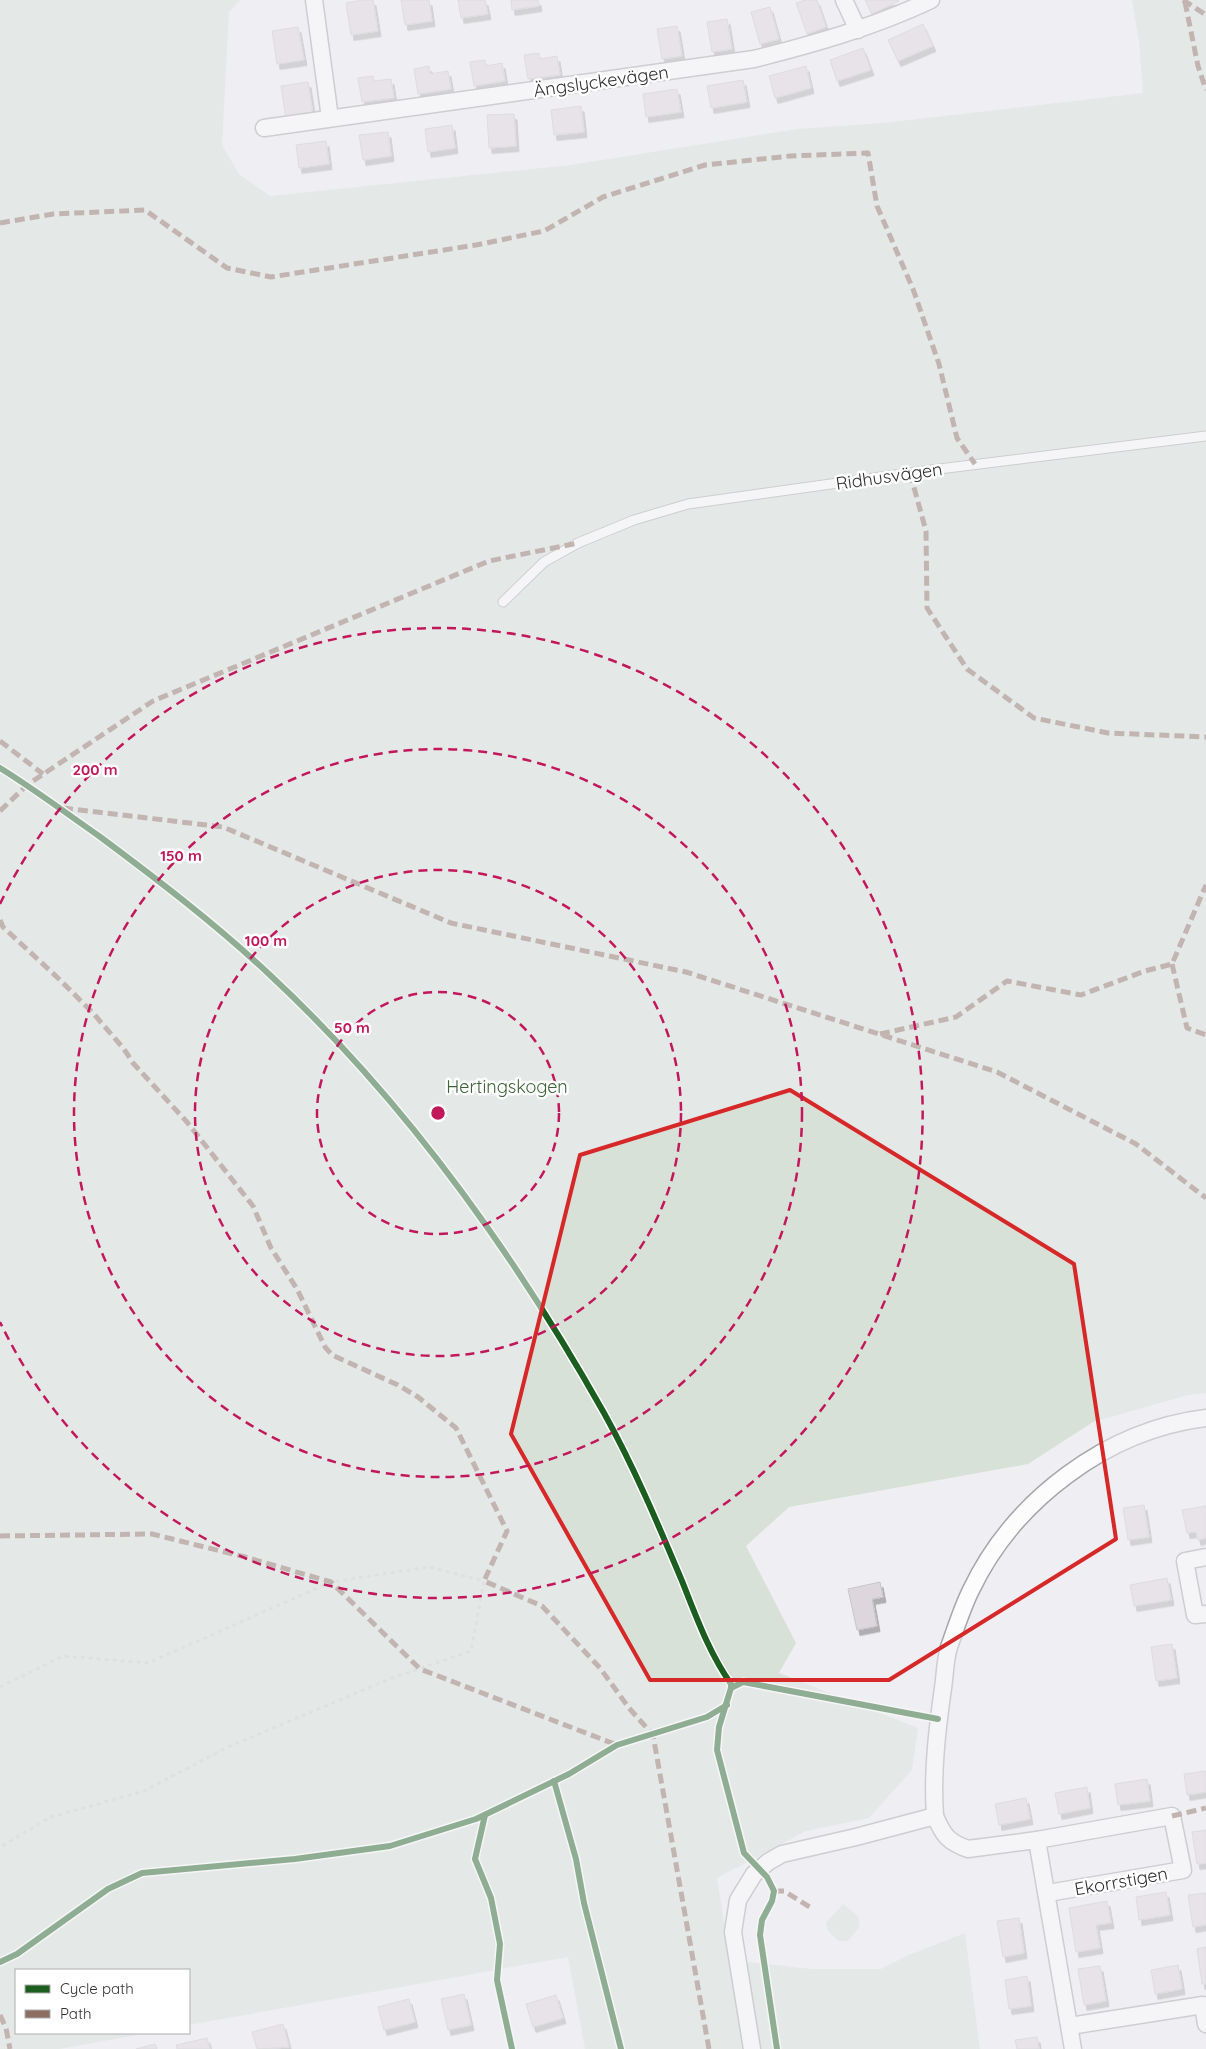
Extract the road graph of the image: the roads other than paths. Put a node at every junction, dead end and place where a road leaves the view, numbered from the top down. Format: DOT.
graph roads {
  1 [pos="314,0"];
  2 [pos="844,0"];
  3 [pos="930,0"];
  4 [pos="858,30"];
  5 [pos="330,118"];
  6 [pos="264,128"];
  7 [pos="1206,436"];
  8 [pos="503,602"];
  9 [pos="1206,1418"];
  10 [pos="1206,1557"];
  11 [pos="1206,1614"];
  12 [pos="935,1816"];
  13 [pos="1037,1840"];
  14 [pos="1048,1893"];
  15 [pos="1206,2024"];
  16 [pos="1070,2026"];
  17 [pos="752,2049"];
  18 [pos="1073,2049"];
  1 -- 5 [label="street"];
  2 -- 4 [label="street"];
  3 -- 4 [label="street, Ängslyckevägen"];
  4 -- 5 [label="street, Ängslyckevägen"];
  5 -- 6 [label="street, Ängslyckevägen"];
  7 -- 8 [label="lane, Ridhusvägen"];
  9 -- 12 [label="street"];
  10 -- 11 [label="street"];
  12 -- 13 [label="street, Ekorrstigen"];
  12 -- 17 [label="street"];
  13 -- 14 [label="street"];
  13 -- 14 [label="street, Ekorrstigen"];
  14 -- 16 [label="street"];
  15 -- 16 [label="street"];
  16 -- 18 [label="street"];
}
